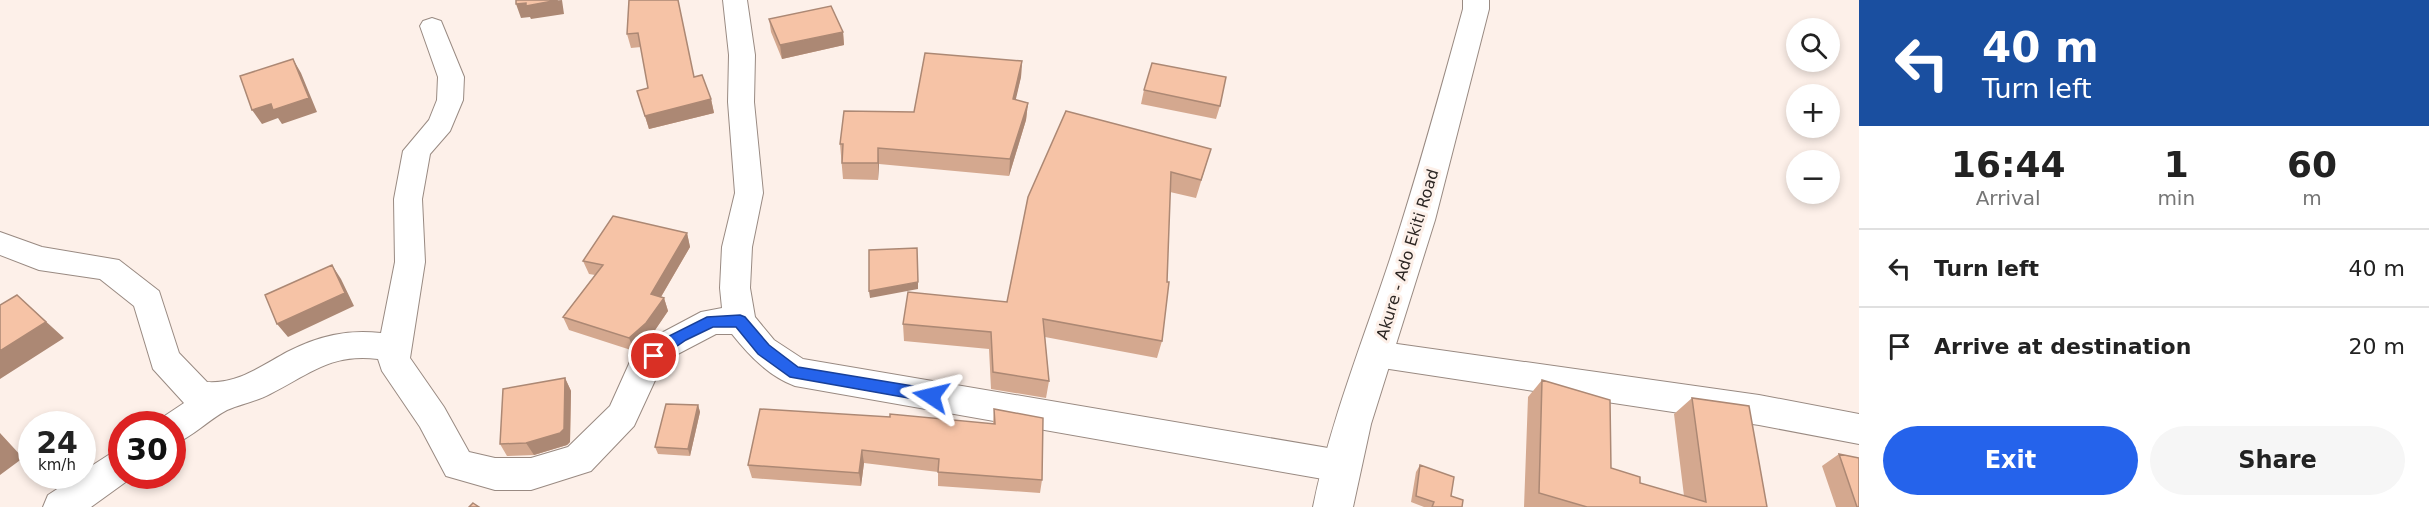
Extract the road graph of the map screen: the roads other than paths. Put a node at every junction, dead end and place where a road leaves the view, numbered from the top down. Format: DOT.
graph roads {
  1 [pos="735,0"];
  2 [pos="1476,0"];
  3 [pos="432,26"];
  4 [pos="0,243"];
  5 [pos="740,321"];
  6 [pos="394,348"];
  7 [pos="1376,354"];
  8 [pos="220,397"];
  9 [pos="186,420"];
  10 [pos="1859,429"];
  11 [pos="1340,466"];
  12 [pos="108,475"];
  13 [pos="61,507"];
  14 [pos="1333,507"];
  1 -- 5 [label="street"];
  2 -- 7 [label="main road, Akure - Ado Ekiti Road"];
  3 -- 6 [label="street"];
  4 -- 8 [label="street"];
  5 -- 6 [label="street"];
  5 -- 11 [label="street"];
  6 -- 8 [label="street"];
  7 -- 10 [label="street"];
  7 -- 11 [label="main road, Akure - Ado Ekiti Road"];
  8 -- 9 [label="street"];
  11 -- 14 [label="main road, Akure - Ado Ekiti Road"];
  12 -- 13 [label="street"];
}
